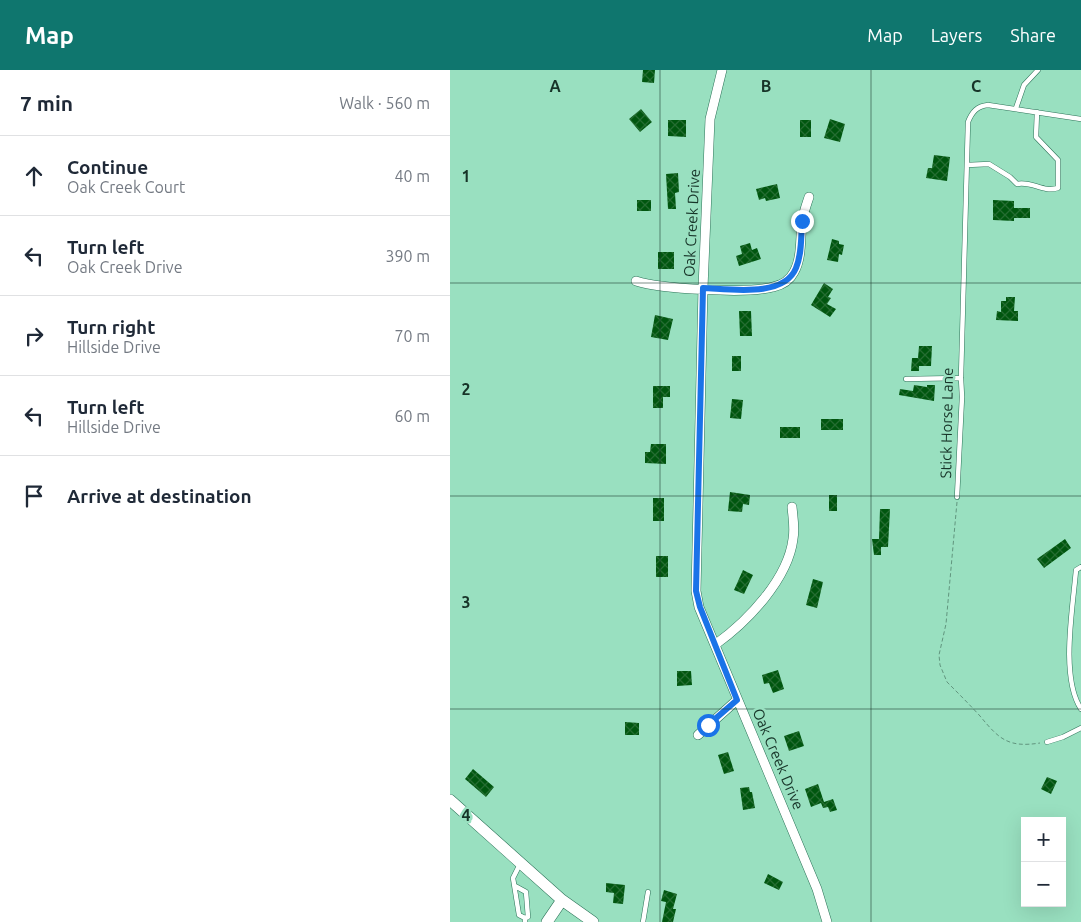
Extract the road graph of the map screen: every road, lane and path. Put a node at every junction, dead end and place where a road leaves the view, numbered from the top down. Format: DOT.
graph roads {
  1 [pos="722,70"];
  2 [pos="1038,70"];
  3 [pos="1016,108"];
  4 [pos="1038,112"];
  5 [pos="1081,119"];
  6 [pos="967,165"];
  7 [pos="809,197"];
  8 [pos="636,281"];
  9 [pos="703,288"];
  10 [pos="961,378"];
  11 [pos="906,379"];
  12 [pos="957,496"];
  13 [pos="792,507"];
  14 [pos="1081,567"];
  15 [pos="716,644"];
  16 [pos="737,700"];
  17 [pos="1081,709"];
  18 [pos="1081,728"];
  19 [pos="698,735"];
  20 [pos="1047,742"];
  21 [pos="450,800"];
  22 [pos="520,863"];
  23 [pos="515,886"];
  24 [pos="648,892"];
  25 [pos="562,900"];
  26 [pos="525,920"];
  27 [pos="547,922"];
  28 [pos="593,922"];
  29 [pos="643,922"];
  30 [pos="827,922"];
  1 -- 9 [label="street, Oak Creek Drive"];
  2 -- 3 [label="lane"];
  3 -- 4 [label="lane, Stick Horse Lane"];
  3 -- 6 [label="lane, Stick Horse Lane"];
  4 -- 5 [label="lane, Stick Horse Lane"];
  4 -- 6 [label="lane"];
  6 -- 10 [label="lane, Stick Horse Lane"];
  7 -- 9 [label="street"];
  8 -- 9 [label="street"];
  9 -- 15 [label="street, Oak Creek Drive"];
  10 -- 11 [label="lane"];
  10 -- 12 [label="lane, Stick Horse Lane"];
  12 -- 20 [label="path, Stick Horse Lane"];
  13 -- 15 [label="street"];
  14 -- 17 [label="lane"];
  15 -- 16 [label="street, Oak Creek Drive"];
  16 -- 19 [label="street"];
  16 -- 30 [label="street, Oak Creek Drive"];
  18 -- 20 [label="lane"];
  21 -- 22 [label="street"];
  22 -- 23 [label="lane"];
  22 -- 25 [label="street"];
  23 -- 26 [label="lane"];
  23 -- 26 [label="lane"];
  24 -- 29 [label="lane"];
  25 -- 27 [label="street"];
  25 -- 28 [label="street"];
}
